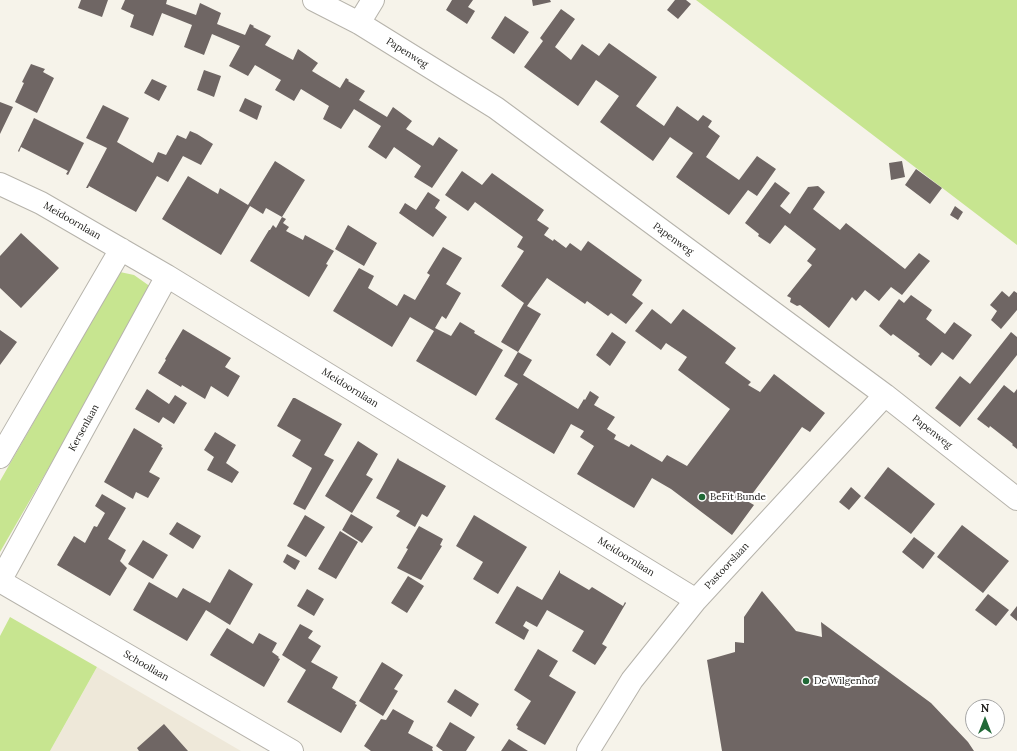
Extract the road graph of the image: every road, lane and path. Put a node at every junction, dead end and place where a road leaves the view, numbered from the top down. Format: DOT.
graph roads {
  1 [pos="314,0"];
  2 [pos="373,0"];
  3 [pos="359,23"];
  4 [pos="0,184"];
  5 [pos="121,249"];
  6 [pos="167,276"];
  7 [pos="885,395"];
  8 [pos="0,457"];
  9 [pos="1017,499"];
  10 [pos="0,581"];
  11 [pos="691,605"];
  12 [pos="292,751"];
  13 [pos="588,751"];
  1 -- 3 [label="street, Papenweg"];
  2 -- 3 [label="street"];
  3 -- 7 [label="street, Papenweg"];
  4 -- 5 [label="street, Meidoornlaan"];
  5 -- 6 [label="street, Meidoornlaan"];
  5 -- 8 [label="street"];
  6 -- 10 [label="street, Kersenlaan"];
  6 -- 11 [label="street, Meidoornlaan"];
  7 -- 9 [label="street, Papenweg"];
  7 -- 11 [label="street, Pastoorslaan"];
  10 -- 12 [label="street, Schoollaan"];
  11 -- 13 [label="street, Pastoorslaan"];
}
